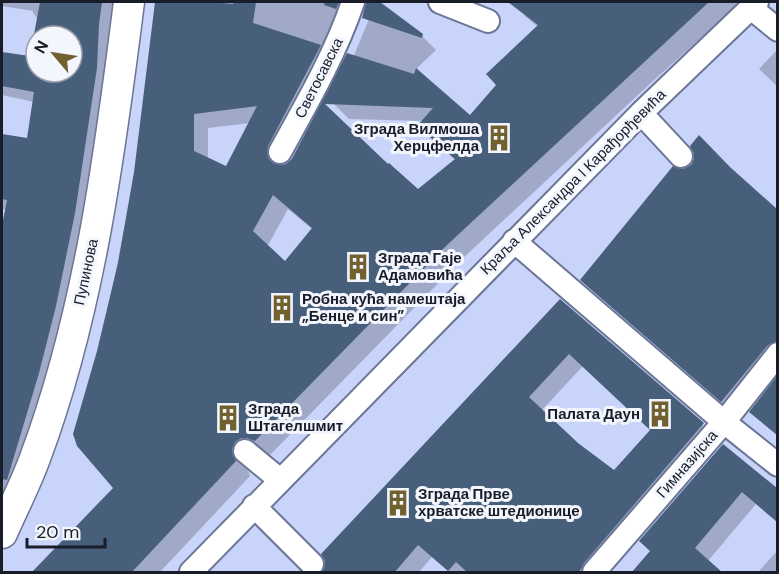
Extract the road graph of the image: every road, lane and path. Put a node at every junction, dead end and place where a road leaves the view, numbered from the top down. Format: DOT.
graph roads {
  1 [pos="129,2"];
  2 [pos="353,2"];
  3 [pos="440,2"];
  4 [pos="754,5"];
  5 [pos="488,21"];
  6 [pos="777,30"];
  7 [pos="641,113"];
  8 [pos="280,152"];
  9 [pos="681,156"];
  10 [pos="514,241"];
  11 [pos="777,354"];
  12 [pos="724,422"];
  13 [pos="245,451"];
  14 [pos="777,465"];
  15 [pos="280,480"];
  16 [pos="254,506"];
  17 [pos="2,532"];
  18 [pos="312,564"];
  19 [pos="191,573"];
  20 [pos="594,573"];
  1 -- 17 [label="street, Пупинова"];
  2 -- 8 [label="street, Светосавска"];
  3 -- 5 [label="street"];
  4 -- 6 [label="street"];
  4 -- 7 [label="street, Краља Александра I Карађорђевића"];
  7 -- 9 [label="street"];
  7 -- 10 [label="street, Краља Александра I Карађорђевића"];
  10 -- 12 [label="street"];
  10 -- 15 [label="street, Краља Александра I Карађорђевића"];
  11 -- 12 [label="street, Гимназијска"];
  12 -- 14 [label="street"];
  12 -- 20 [label="street, Гимназијска"];
  13 -- 15 [label="street"];
  15 -- 16 [label="street, Краља Александра I Карађорђевића"];
  16 -- 18 [label="street"];
  16 -- 19 [label="street, Краља Александра I Карађорђевића"];
}
